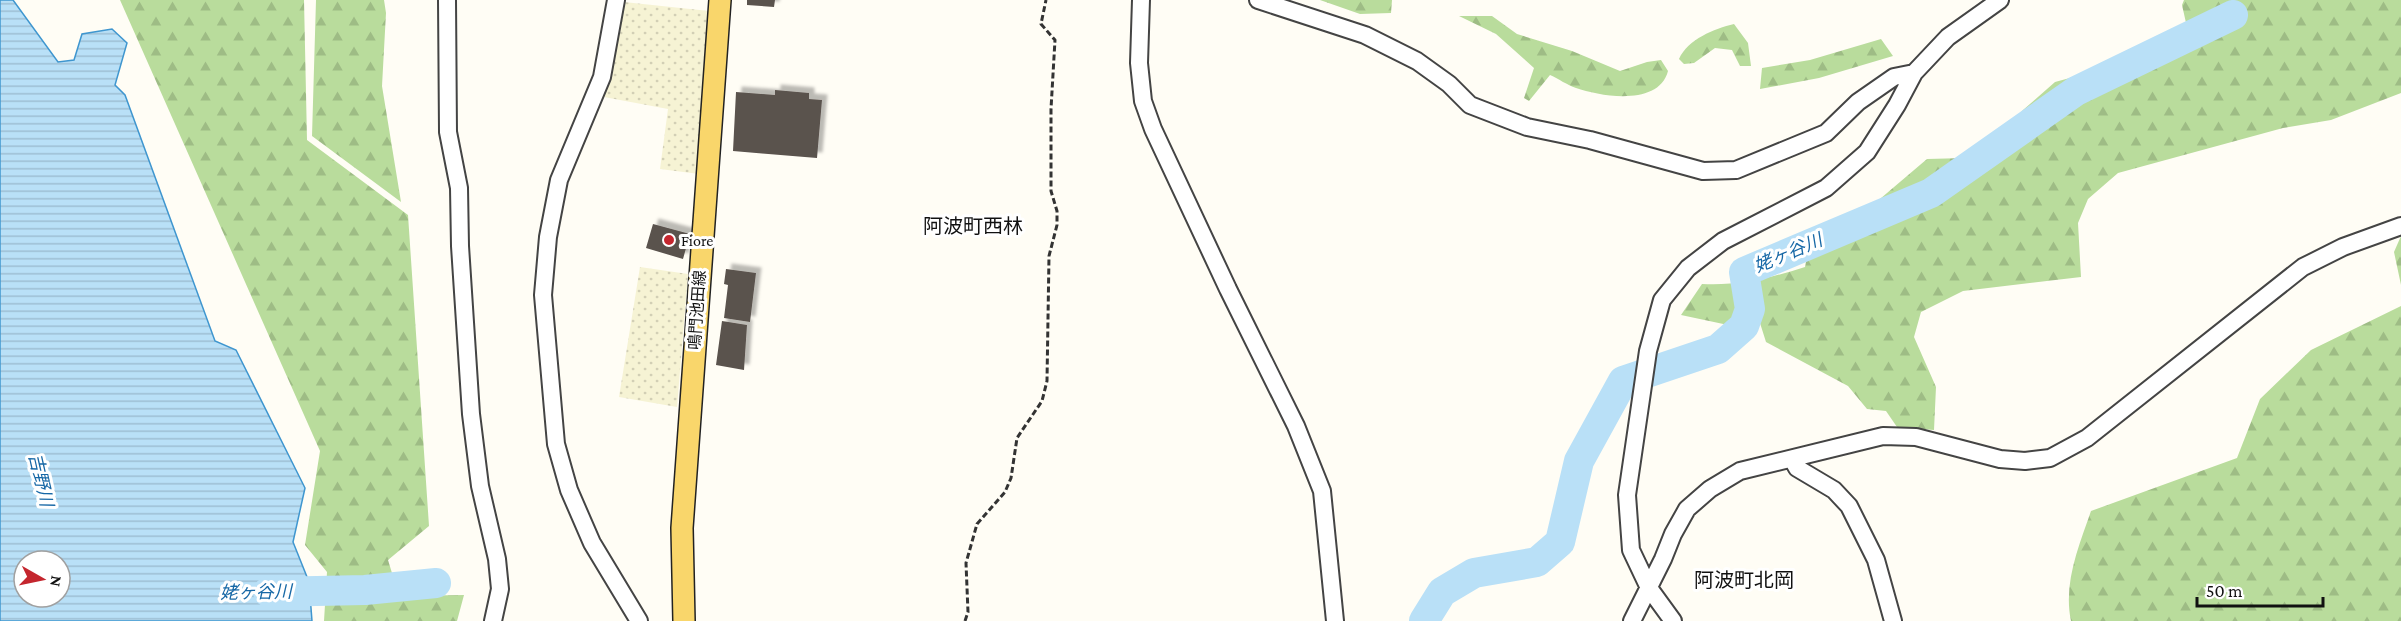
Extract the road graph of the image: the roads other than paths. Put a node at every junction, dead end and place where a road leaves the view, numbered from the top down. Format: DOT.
graph roads {
  1 [pos="447,0"];
  2 [pos="616,0"];
  3 [pos="720,0"];
  4 [pos="1142,0"];
  5 [pos="1258,0"];
  6 [pos="2000,0"];
  7 [pos="1914,73"];
  8 [pos="2401,226"];
  9 [pos="1792,459"];
  10 [pos="1649,588"];
  11 [pos="493,621"];
  12 [pos="639,621"];
  13 [pos="684,621"];
  14 [pos="1335,621"];
  15 [pos="1632,621"];
  16 [pos="1673,621"];
  17 [pos="1893,621"];
  1 -- 11 [label="street"];
  2 -- 12 [label="street"];
  3 -- 13 [label="main road, 鳴門池田線"];
  4 -- 14 [label="street"];
  5 -- 7 [label="street"];
  6 -- 7 [label="street"];
  7 -- 10 [label="street"];
  8 -- 9 [label="street"];
  9 -- 10 [label="street"];
  9 -- 17 [label="street"];
  10 -- 15 [label="street"];
  10 -- 16 [label="street"];
}
